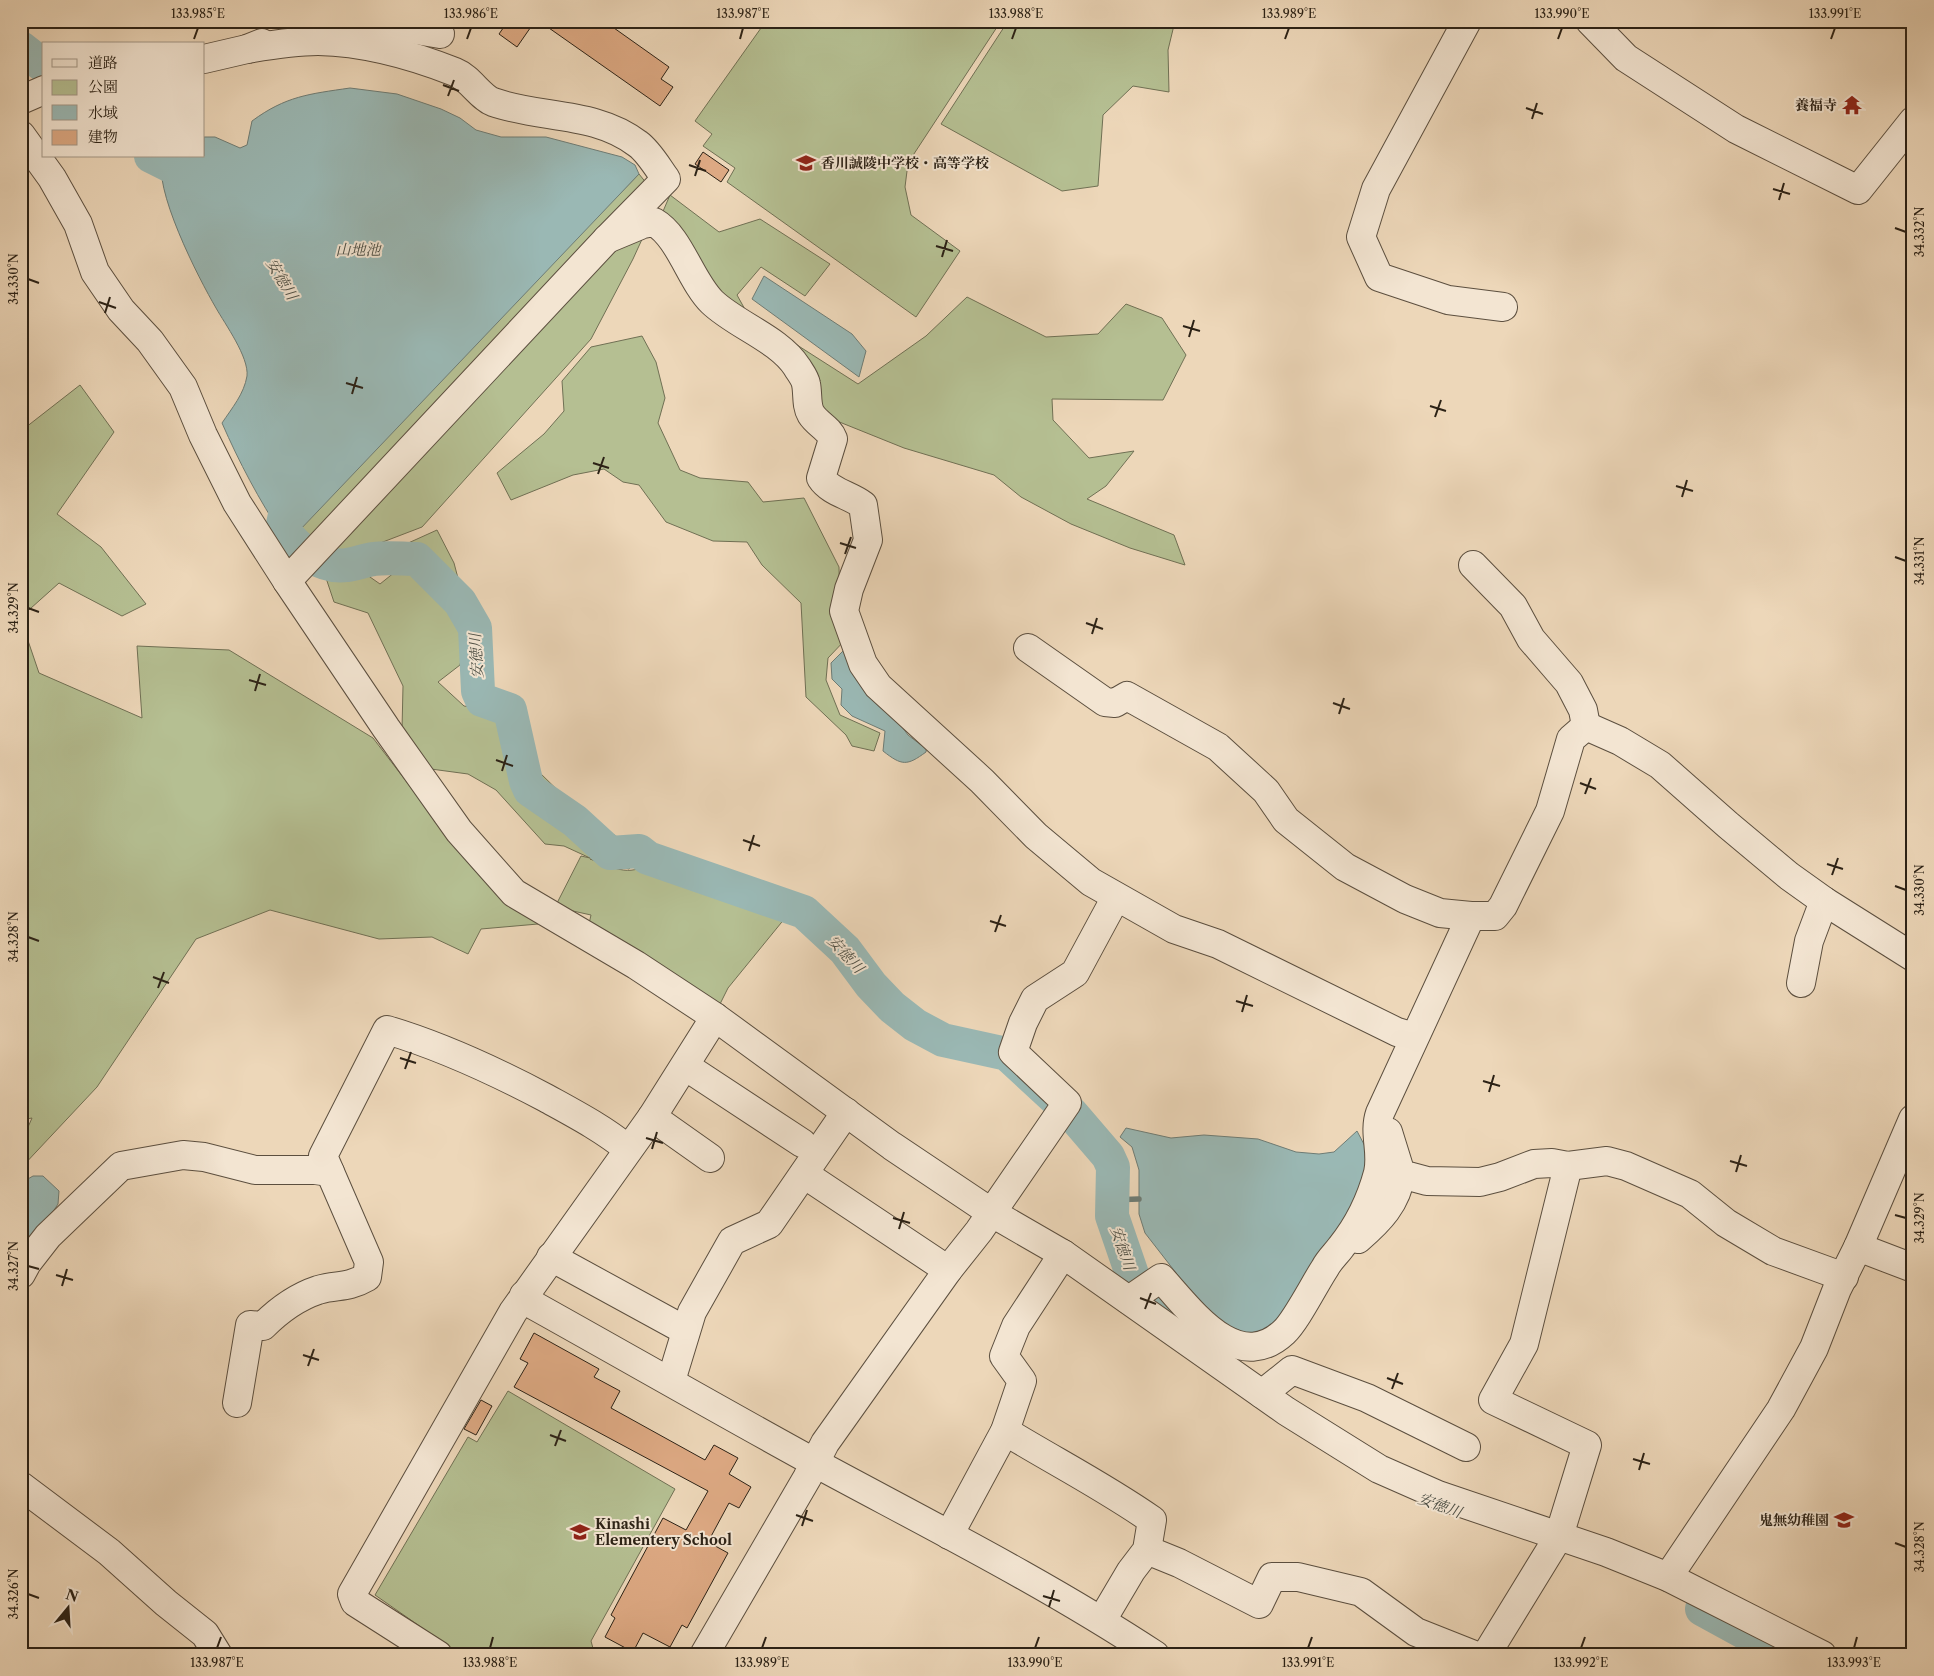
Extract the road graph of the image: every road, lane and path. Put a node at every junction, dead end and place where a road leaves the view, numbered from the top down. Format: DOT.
graph roads {
  1 [pos="1467,21"];
  2 [pos="1590,21"];
  3 [pos="300,24"];
  4 [pos="440,34"];
  5 [pos="247,49"];
  6 [pos="205,59"];
  7 [pos="42,91"];
  8 [pos="21,100"];
  9 [pos="1913,121"];
  10 [pos="21,135"];
  11 [pos="607,239"];
  12 [pos="1503,307"];
  13 [pos="1473,565"];
  14 [pos="287,581"];
  15 [pos="1028,648"];
  16 [pos="1586,726"];
  17 [pos="1116,897"];
  18 [pos="1824,901"];
  19 [pos="1471,916"];
  20 [pos="1913,956"];
  21 [pos="1801,984"];
  22 [pos="715,1017"];
  23 [pos="1414,1037"];
  24 [pos="685,1066"];
  25 [pos="846,1112"];
  26 [pos="1380,1114"];
  27 [pos="652,1117"];
  28 [pos="1913,1119"];
  29 [pos="802,1143"];
  30 [pos="628,1149"];
  31 [pos="710,1158"];
  32 [pos="1568,1166"];
  33 [pos="330,1172"];
  34 [pos="804,1174"];
  35 [pos="1401,1174"];
  36 [pos="992,1213"];
  37 [pos="1342,1247"];
  38 [pos="1858,1247"];
  39 [pos="1063,1254"];
  40 [pos="551,1257"];
  41 [pos="1913,1268"];
  42 [pos="948,1270"];
  43 [pos="21,1274"];
  44 [pos="1844,1277"];
  45 [pos="524,1295"];
  46 [pos="1129,1300"];
  47 [pos="679,1327"];
  48 [pos="671,1381"];
  49 [pos="1262,1394"];
  50 [pos="237,1403"];
  51 [pos="1005,1431"];
  52 [pos="1466,1446"];
  53 [pos="814,1462"];
  54 [pos="21,1486"];
  55 [pos="949,1535"];
  56 [pos="1559,1536"];
  57 [pos="1147,1550"];
  58 [pos="1668,1577"];
  59 [pos="1102,1620"];
  60 [pos="218,1655"];
  61 [pos="438,1655"];
  62 [pos="704,1655"];
  63 [pos="1155,1655"];
  64 [pos="1474,1655"];
  65 [pos="1486,1655"];
  66 [pos="1822,1655"];
  1 -- 12 [label="street"];
  2 -- 9 [label="street"];
  3 -- 4 [label="street"];
  3 -- 5 [label="street"];
  5 -- 6 [label="street"];
  5 -- 11 [label="street"];
  7 -- 8 [label="street"];
  10 -- 14 [label="street"];
  11 -- 14 [label="street"];
  11 -- 17 [label="street"];
  13 -- 16 [label="street"];
  14 -- 22 [label="street"];
  15 -- 19 [label="street"];
  16 -- 18 [label="street"];
  16 -- 19 [label="street"];
  17 -- 23 [label="street"];
  17 -- 36 [label="street"];
  18 -- 20 [label="street"];
  18 -- 21 [label="street"];
  19 -- 23 [label="street"];
  22 -- 24 [label="street"];
  22 -- 25 [label="street"];
  23 -- 26 [label="street"];
  24 -- 27 [label="street"];
  24 -- 29 [label="street"];
  25 -- 34 [label="street"];
  25 -- 36 [label="street"];
  26 -- 35 [label="street"];
  26 -- 37 [label="street"];
  27 -- 30 [label="street"];
  27 -- 31 [label="street"];
  28 -- 38 [label="street"];
  30 -- 33 [label="street"];
  30 -- 40 [label="street"];
  32 -- 35 [label="street"];
  32 -- 44 [label="street"];
  32 -- 56 [label="street"];
  33 -- 43 [label="street"];
  33 -- 50 [label="street"];
  34 -- 42 [label="street"];
  34 -- 48 [label="street"];
  35 -- 37 [label="street"];
  36 -- 39 [label="street"];
  36 -- 42 [label="street"];
  37 -- 46 [label="street"];
  38 -- 41 [label="street"];
  38 -- 44 [label="street"];
  39 -- 46 [label="street"];
  39 -- 51 [label="street"];
  40 -- 45 [label="street"];
  40 -- 47 [label="street"];
  42 -- 53 [label="street"];
  44 -- 58 [label="street"];
  45 -- 48 [label="street"];
  45 -- 61 [label="street"];
  46 -- 49 [label="street"];
  48 -- 53 [label="street"];
  49 -- 52 [label="street"];
  49 -- 56 [label="street"];
  51 -- 55 [label="street"];
  51 -- 57 [label="street"];
  53 -- 55 [label="street"];
  53 -- 62 [label="street"];
  54 -- 60 [label="street"];
  55 -- 59 [label="street"];
  56 -- 58 [label="street"];
  56 -- 65 [label="street"];
  57 -- 59 [label="street"];
  57 -- 64 [label="street"];
  58 -- 66 [label="street"];
  59 -- 63 [label="street"];
}
